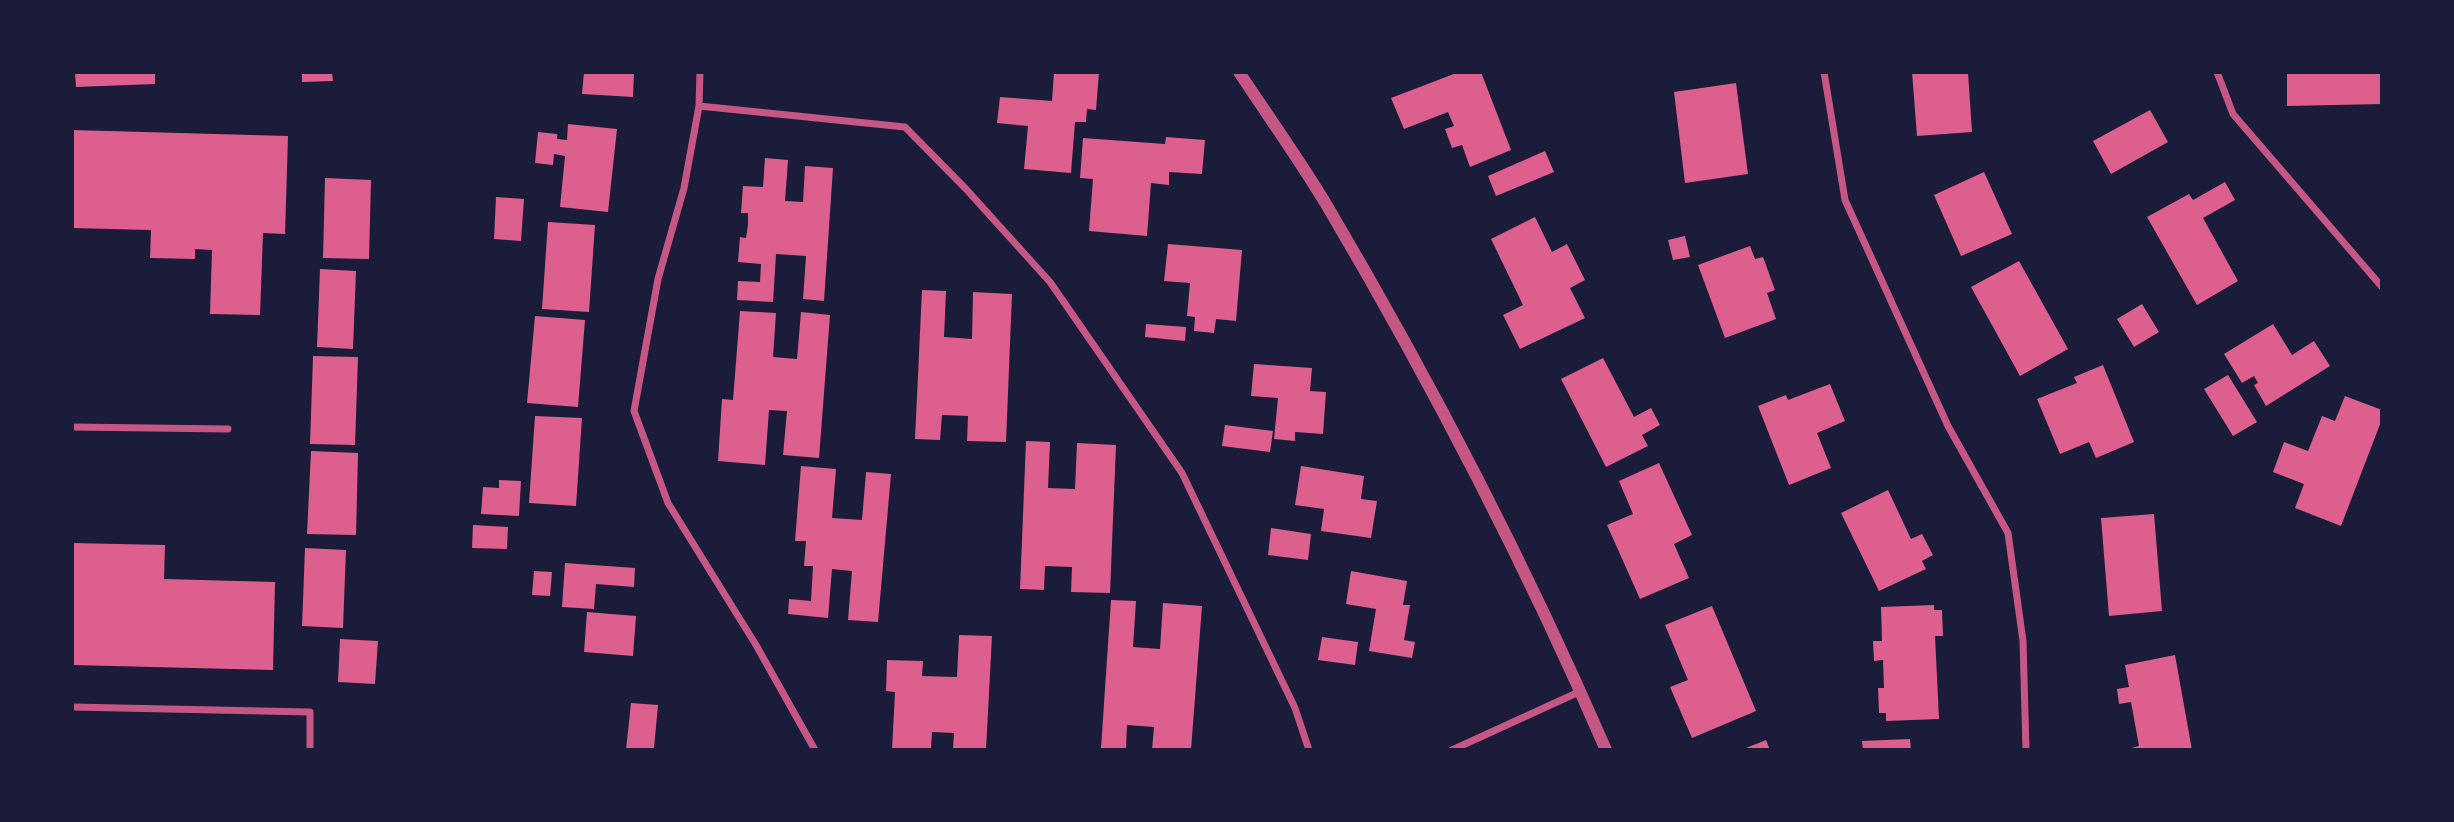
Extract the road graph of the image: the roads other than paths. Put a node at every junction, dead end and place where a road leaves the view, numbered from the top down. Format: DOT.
graph roads {
  1 [pos="700,72"];
  2 [pos="1238,72"];
  3 [pos="1824,72"];
  4 [pos="2217,72"];
  5 [pos="699,106"];
  6 [pos="2382,287"];
  7 [pos="72,427"];
  8 [pos="228,429"];
  9 [pos="1581,691"];
  10 [pos="72,707"];
  11 [pos="310,750"];
  12 [pos="815,750"];
  13 [pos="1309,750"];
  14 [pos="1452,750"];
  15 [pos="1606,750"];
  16 [pos="2026,750"];
  1 -- 5 [label="street"];
  2 -- 9 [label="street"];
  3 -- 16 [label="street"];
  4 -- 6 [label="street"];
  5 -- 12 [label="street"];
  5 -- 13 [label="street"];
  7 -- 8 [label="street"];
  9 -- 14 [label="street"];
  9 -- 15 [label="street"];
  10 -- 11 [label="street"];
}
